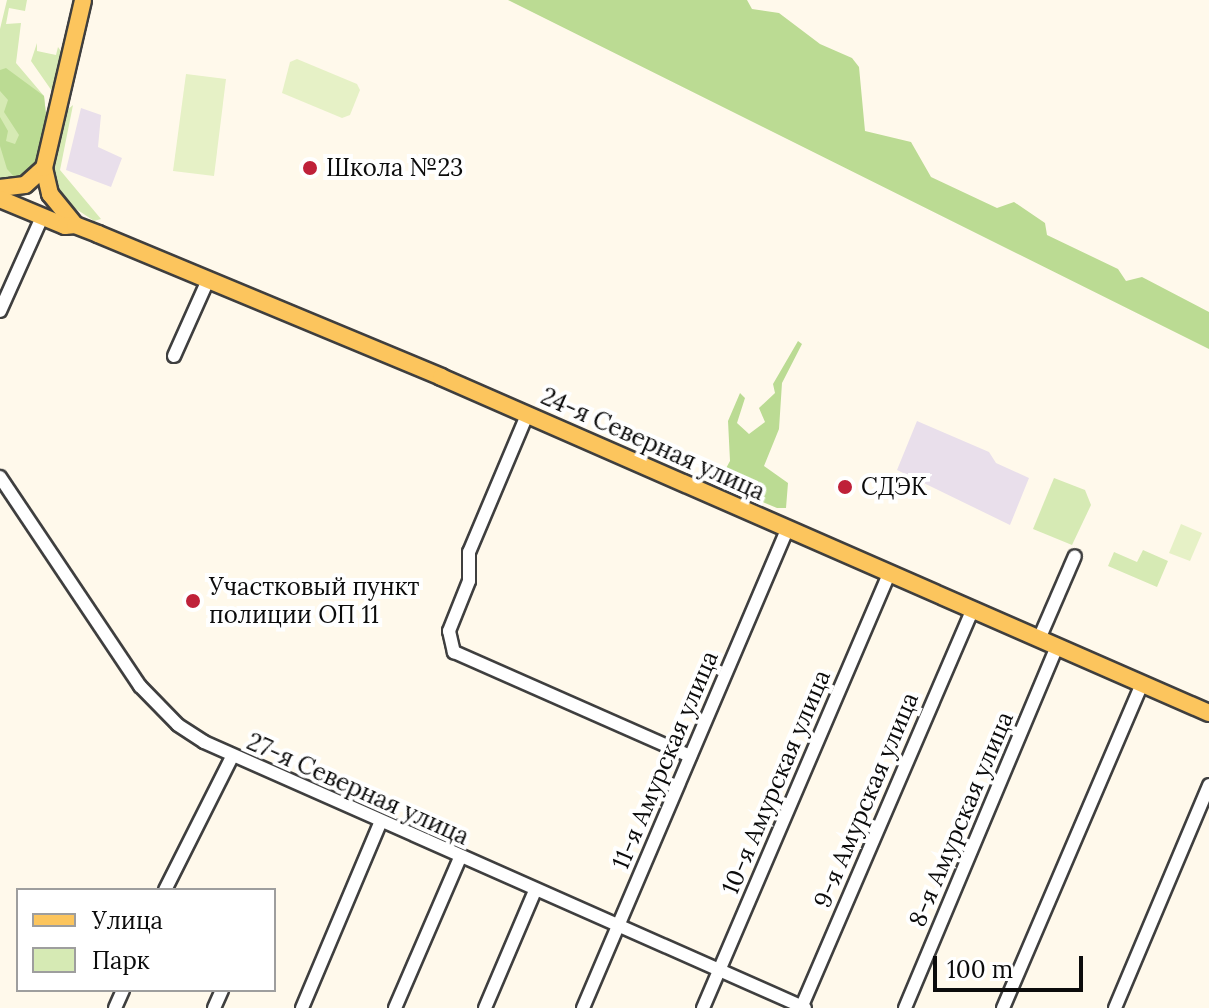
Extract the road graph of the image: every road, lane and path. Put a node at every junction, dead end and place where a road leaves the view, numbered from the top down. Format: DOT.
graph roads {
  1 [pos="83,0"];
  2 [pos="44,168"];
  3 [pos="0,188"];
  4 [pos="0,199"];
  5 [pos="42,217"];
  6 [pos="75,225"];
  7 [pos="208,280"];
  8 [pos="0,311"];
  9 [pos="174,356"];
  10 [pos="527,415"];
  11 [pos="0,477"];
  12 [pos="787,530"];
  13 [pos="1075,556"];
  14 [pos="889,574"];
  15 [pos="972,610"];
  16 [pos="1039,639"];
  17 [pos="1057,647"];
  18 [pos="1142,684"];
  19 [pos="1209,713"];
  20 [pos="690,756"];
  21 [pos="232,757"];
  22 [pos="1209,785"];
  23 [pos="380,823"];
  24 [pos="460,858"];
  25 [pos="166,888"];
  26 [pos="535,891"];
  27 [pos="618,927"];
  28 [pos="720,971"];
  29 [pos="302,1008"];
  30 [pos="395,1008"];
  31 [pos="485,1008"];
  32 [pos="583,1008"];
  33 [pos="703,1008"];
  34 [pos="802,1008"];
  35 [pos="905,1008"];
  36 [pos="1003,1008"];
  37 [pos="1115,1008"];
  1 -- 2 [label="main road"];
  2 -- 3 [label="main road"];
  2 -- 6 [label="main road"];
  4 -- 5 [label="main road, 24-я Северная улица"];
  5 -- 6 [label="main road, 24-я Северная улица"];
  5 -- 8 [label="street"];
  6 -- 7 [label="main road, 24-я Северная улица"];
  7 -- 9 [label="street"];
  7 -- 10 [label="main road, 24-я Северная улица"];
  10 -- 12 [label="main road, 24-я Северная улица"];
  10 -- 20 [label="street"];
  11 -- 21 [label="street, 27-я Северная улица"];
  12 -- 14 [label="main road, 24-я Северная улица"];
  12 -- 20 [label="street, 11-я Амурская улица"];
  13 -- 16 [label="street"];
  14 -- 15 [label="main road, 24-я Северная улица"];
  14 -- 28 [label="street, 10-я Амурская улица"];
  15 -- 16 [label="main road, 24-я Северная улица"];
  15 -- 34 [label="street, 9-я Амурская улица"];
  16 -- 17 [label="main road, 24-я Северная улица"];
  17 -- 18 [label="main road, 24-я Северная улица"];
  17 -- 35 [label="street, 8-я Амурская улица"];
  18 -- 19 [label="main road, 24-я Северная улица"];
  18 -- 36 [label="street"];
  20 -- 27 [label="street, 11-я Амурская улица"];
  21 -- 23 [label="street, 27-я Северная улица"];
  21 -- 25 [label="street"];
  22 -- 37 [label="street"];
  23 -- 24 [label="street, 27-я Северная улица"];
  23 -- 29 [label="street"];
  24 -- 26 [label="street, 27-я Северная улица"];
  24 -- 30 [label="street"];
  26 -- 27 [label="street, 27-я Северная улица"];
  26 -- 31 [label="street"];
  27 -- 28 [label="street, 27-я Северная улица"];
  27 -- 32 [label="street, 11-я Амурская улица"];
  28 -- 33 [label="street, 10-я Амурская улица"];
  28 -- 34 [label="street, 27-я Северная улица"];
}
